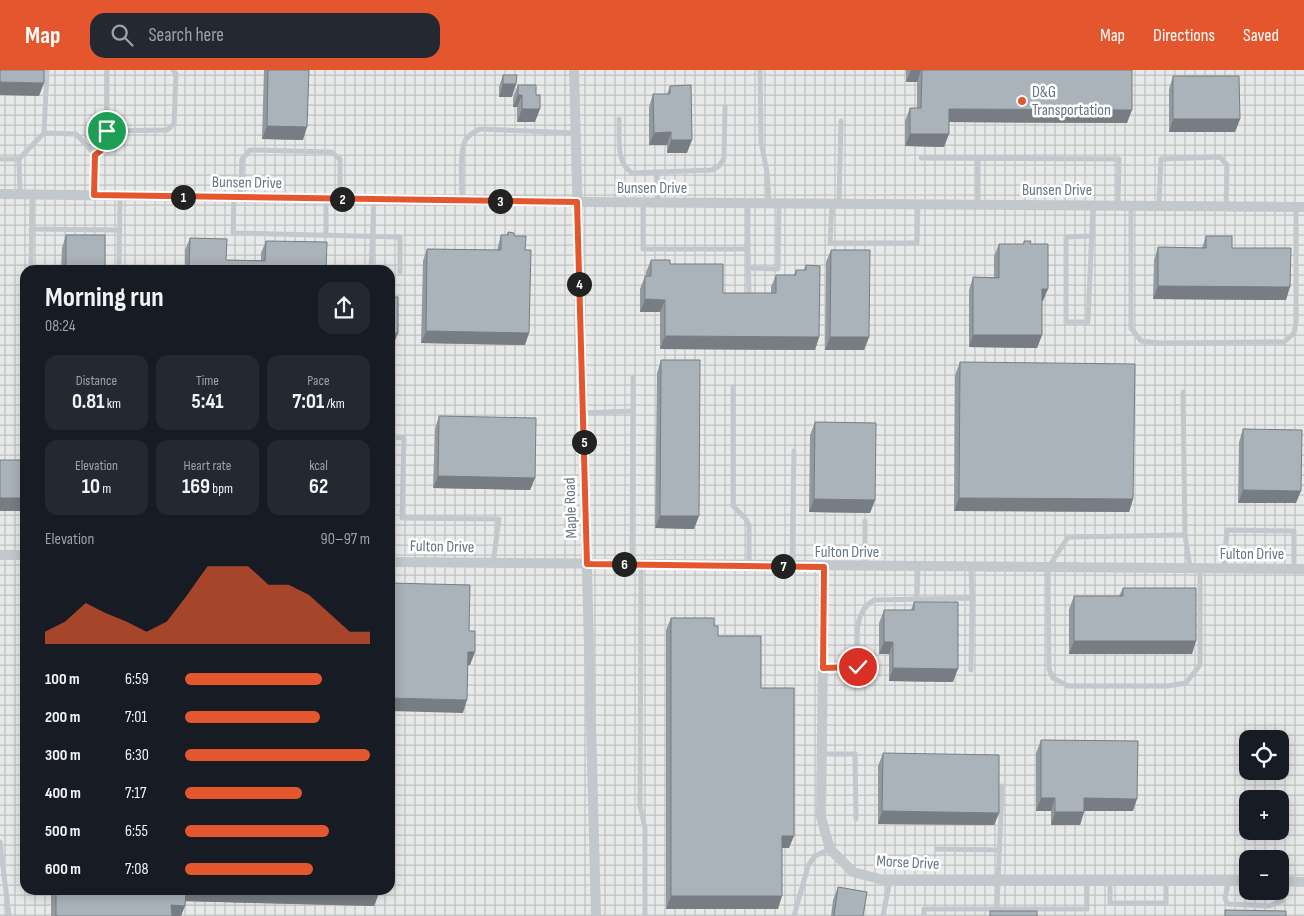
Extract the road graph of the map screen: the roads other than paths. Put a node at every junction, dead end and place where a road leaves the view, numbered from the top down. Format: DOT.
graph roads {
  1 [pos="47,70"];
  2 [pos="107,70"];
  3 [pos="173,70"];
  4 [pos="574,70"];
  5 [pos="760,70"];
  6 [pos="725,107"];
  7 [pos="619,119"];
  8 [pos="841,121"];
  9 [pos="107,131"];
  10 [pos="44,133"];
  11 [pos="576,133"];
  12 [pos="95,155"];
  13 [pos="921,158"];
  14 [pos="978,158"];
  15 [pos="0,159"];
  16 [pos="19,159"];
  17 [pos="657,172"];
  18 [pos="0,194"];
  19 [pos="20,194"];
  20 [pos="32,194"];
  21 [pos="94,195"];
  22 [pos="120,196"];
  23 [pos="237,197"];
  24 [pos="326,199"];
  25 [pos="340,199"];
  26 [pos="374,200"];
  27 [pos="462,201"];
  28 [pos="577,202"];
  29 [pos="643,203"];
  30 [pos="658,203"];
  31 [pos="748,203"];
  32 [pos="774,203"];
  33 [pos="835,204"];
  34 [pos="918,204"];
  35 [pos="978,204"];
  36 [pos="1093,205"];
  37 [pos="1118,205"];
  38 [pos="1131,205"];
  39 [pos="1159,206"];
  40 [pos="1226,206"];
  41 [pos="1300,207"];
  42 [pos="31,229"];
  43 [pos="120,230"];
  44 [pos="372,235"];
  45 [pos="326,236"];
  46 [pos="1091,236"];
  47 [pos="748,251"];
  48 [pos="31,265"];
  49 [pos="119,265"];
  50 [pos="371,265"];
  51 [pos="748,268"];
  52 [pos="400,272"];
  53 [pos="749,294"];
  54 [pos="633,378"];
  55 [pos="733,387"];
  56 [pos="1183,392"];
  57 [pos="633,412"];
  58 [pos="583,413"];
  59 [pos="395,437"];
  60 [pos="794,451"];
  61 [pos="865,521"];
  62 [pos="1185,535"];
  63 [pos="0,554"];
  64 [pos="20,555"];
  65 [pos="395,562"];
  66 [pos="493,563"];
  67 [pos="587,564"];
  68 [pos="637,564"];
  69 [pos="749,566"];
  70 [pos="792,566"];
  71 [pos="824,567"];
  72 [pos="865,567"];
  73 [pos="918,567"];
  74 [pos="971,567"];
  75 [pos="1048,568"];
  76 [pos="1195,569"];
  77 [pos="1224,569"];
  78 [pos="1299,569"];
  79 [pos="972,598"];
  80 [pos="917,599"];
  81 [pos="858,667"];
  82 [pos="877,667"];
  83 [pos="823,668"];
  84 [pos="971,670"];
  85 [pos="822,754"];
  86 [pos="1002,786"];
  87 [pos="856,819"];
  88 [pos="0,842"];
  89 [pos="830,849"];
  90 [pos="937,849"];
  91 [pos="999,850"];
  92 [pos="890,880"];
  93 [pos="998,880"];
  94 [pos="1088,880"];
  95 [pos="1110,880"];
  96 [pos="1166,881"];
  97 [pos="1229,881"];
  98 [pos="1239,881"];
  99 [pos="1289,881"];
  100 [pos="1304,882"];
  101 [pos="1282,900"];
  102 [pos="997,908"];
  103 [pos="9,916"];
  104 [pos="596,916"];
  105 [pos="645,916"];
  106 [pos="794,916"];
  107 [pos="884,916"];
  108 [pos="924,916"];
  1 -- 10 [label="lane"];
  2 -- 9 [label="lane"];
  3 -- 9 [label="lane"];
  4 -- 11 [label="street, Maple Road"];
  5 -- 32 [label="lane"];
  6 -- 17 [label="lane"];
  7 -- 17 [label="lane"];
  8 -- 33 [label="lane"];
  9 -- 12 [label="lane"];
  10 -- 12 [label="lane"];
  10 -- 16 [label="lane"];
  11 -- 27 [label="lane"];
  11 -- 28 [label="street, Maple Road"];
  12 -- 21 [label="lane"];
  13 -- 14 [label="lane"];
  14 -- 35 [label="lane"];
  14 -- 37 [label="lane"];
  15 -- 16 [label="lane"];
  16 -- 19 [label="lane"];
  17 -- 30 [label="lane"];
  18 -- 19 [label="street, Bunsen Drive"];
  19 -- 20 [label="street, Bunsen Drive"];
  20 -- 21 [label="street, Bunsen Drive"];
  20 -- 42 [label="lane"];
  21 -- 22 [label="street, Bunsen Drive"];
  22 -- 23 [label="street, Bunsen Drive"];
  22 -- 43 [label="lane"];
  23 -- 24 [label="street, Bunsen Drive"];
  23 -- 25 [label="lane"];
  23 -- 45 [label="lane"];
  24 -- 25 [label="street, Bunsen Drive"];
  24 -- 45 [label="lane"];
  25 -- 26 [label="street, Bunsen Drive"];
  26 -- 27 [label="street, Bunsen Drive"];
  26 -- 44 [label="lane"];
  27 -- 28 [label="street, Bunsen Drive"];
  28 -- 29 [label="street, Bunsen Drive"];
  28 -- 58 [label="street, Maple Road"];
  29 -- 30 [label="street, Bunsen Drive"];
  29 -- 47 [label="lane"];
  30 -- 31 [label="street, Bunsen Drive"];
  31 -- 32 [label="street, Bunsen Drive"];
  31 -- 47 [label="lane"];
  32 -- 33 [label="street, Bunsen Drive"];
  32 -- 51 [label="lane"];
  33 -- 34 [label="street, Bunsen Drive"];
  33 -- 34 [label="lane"];
  34 -- 35 [label="street, Bunsen Drive"];
  35 -- 36 [label="street, Bunsen Drive"];
  36 -- 37 [label="street, Bunsen Drive"];
  36 -- 46 [label="lane"];
  37 -- 38 [label="street, Bunsen Drive"];
  38 -- 39 [label="street, Bunsen Drive"];
  38 -- 41 [label="lane"];
  39 -- 40 [label="street, Bunsen Drive"];
  39 -- 40 [label="lane"];
  40 -- 41 [label="street, Bunsen Drive"];
  42 -- 43 [label="lane"];
  42 -- 48 [label="lane"];
  43 -- 49 [label="lane"];
  44 -- 45 [label="lane"];
  44 -- 50 [label="lane"];
  44 -- 52 [label="lane"];
  46 -- 46 [label="lane"];
  47 -- 51 [label="lane"];
  51 -- 53 [label="lane"];
  54 -- 57 [label="lane"];
  55 -- 69 [label="lane"];
  56 -- 62 [label="lane"];
  57 -- 58 [label="lane"];
  57 -- 68 [label="lane"];
  58 -- 67 [label="street, Maple Road"];
  59 -- 66 [label="lane"];
  60 -- 70 [label="lane"];
  61 -- 72 [label="lane"];
  62 -- 75 [label="lane"];
  62 -- 76 [label="lane"];
  63 -- 64 [label="street"];
  65 -- 66 [label="street, Fulton Drive"];
  66 -- 67 [label="street, Fulton Drive"];
  67 -- 68 [label="street, Fulton Drive"];
  67 -- 104 [label="street, Maple Road"];
  68 -- 69 [label="street, Fulton Drive"];
  68 -- 105 [label="lane"];
  69 -- 70 [label="street, Fulton Drive"];
  70 -- 71 [label="street, Fulton Drive"];
  71 -- 72 [label="street, Fulton Drive"];
  71 -- 83 [label="street, Morse Drive"];
  72 -- 73 [label="street, Fulton Drive"];
  73 -- 74 [label="street, Fulton Drive"];
  73 -- 80 [label="lane"];
  74 -- 75 [label="street, Fulton Drive"];
  74 -- 79 [label="lane"];
  75 -- 76 [label="street, Fulton Drive"];
  75 -- 76 [label="lane"];
  76 -- 77 [label="street, Fulton Drive"];
  77 -- 78 [label="street, Fulton Drive"];
  77 -- 78 [label="lane"];
  79 -- 80 [label="lane"];
  79 -- 84 [label="lane"];
  80 -- 81 [label="lane"];
  81 -- 82 [label="lane"];
  81 -- 83 [label="lane"];
  83 -- 85 [label="street, Morse Drive"];
  85 -- 87 [label="lane"];
  85 -- 89 [label="street, Morse Drive"];
  86 -- 91 [label="lane"];
  88 -- 103 [label="lane"];
  89 -- 92 [label="street, Morse Drive"];
  89 -- 106 [label="lane"];
  90 -- 91 [label="lane"];
  91 -- 93 [label="lane"];
  92 -- 93 [label="street, Morse Drive"];
  92 -- 107 [label="lane"];
  93 -- 94 [label="street, Morse Drive"];
  93 -- 102 [label="lane"];
  94 -- 95 [label="street, Morse Drive"];
  94 -- 102 [label="lane"];
  95 -- 96 [label="street, Morse Drive"];
  95 -- 96 [label="lane"];
  96 -- 97 [label="street, Morse Drive"];
  97 -- 98 [label="street, Morse Drive"];
  97 -- 101 [label="lane"];
  99 -- 100 [label="street"];
  102 -- 108 [label="lane"];
}
